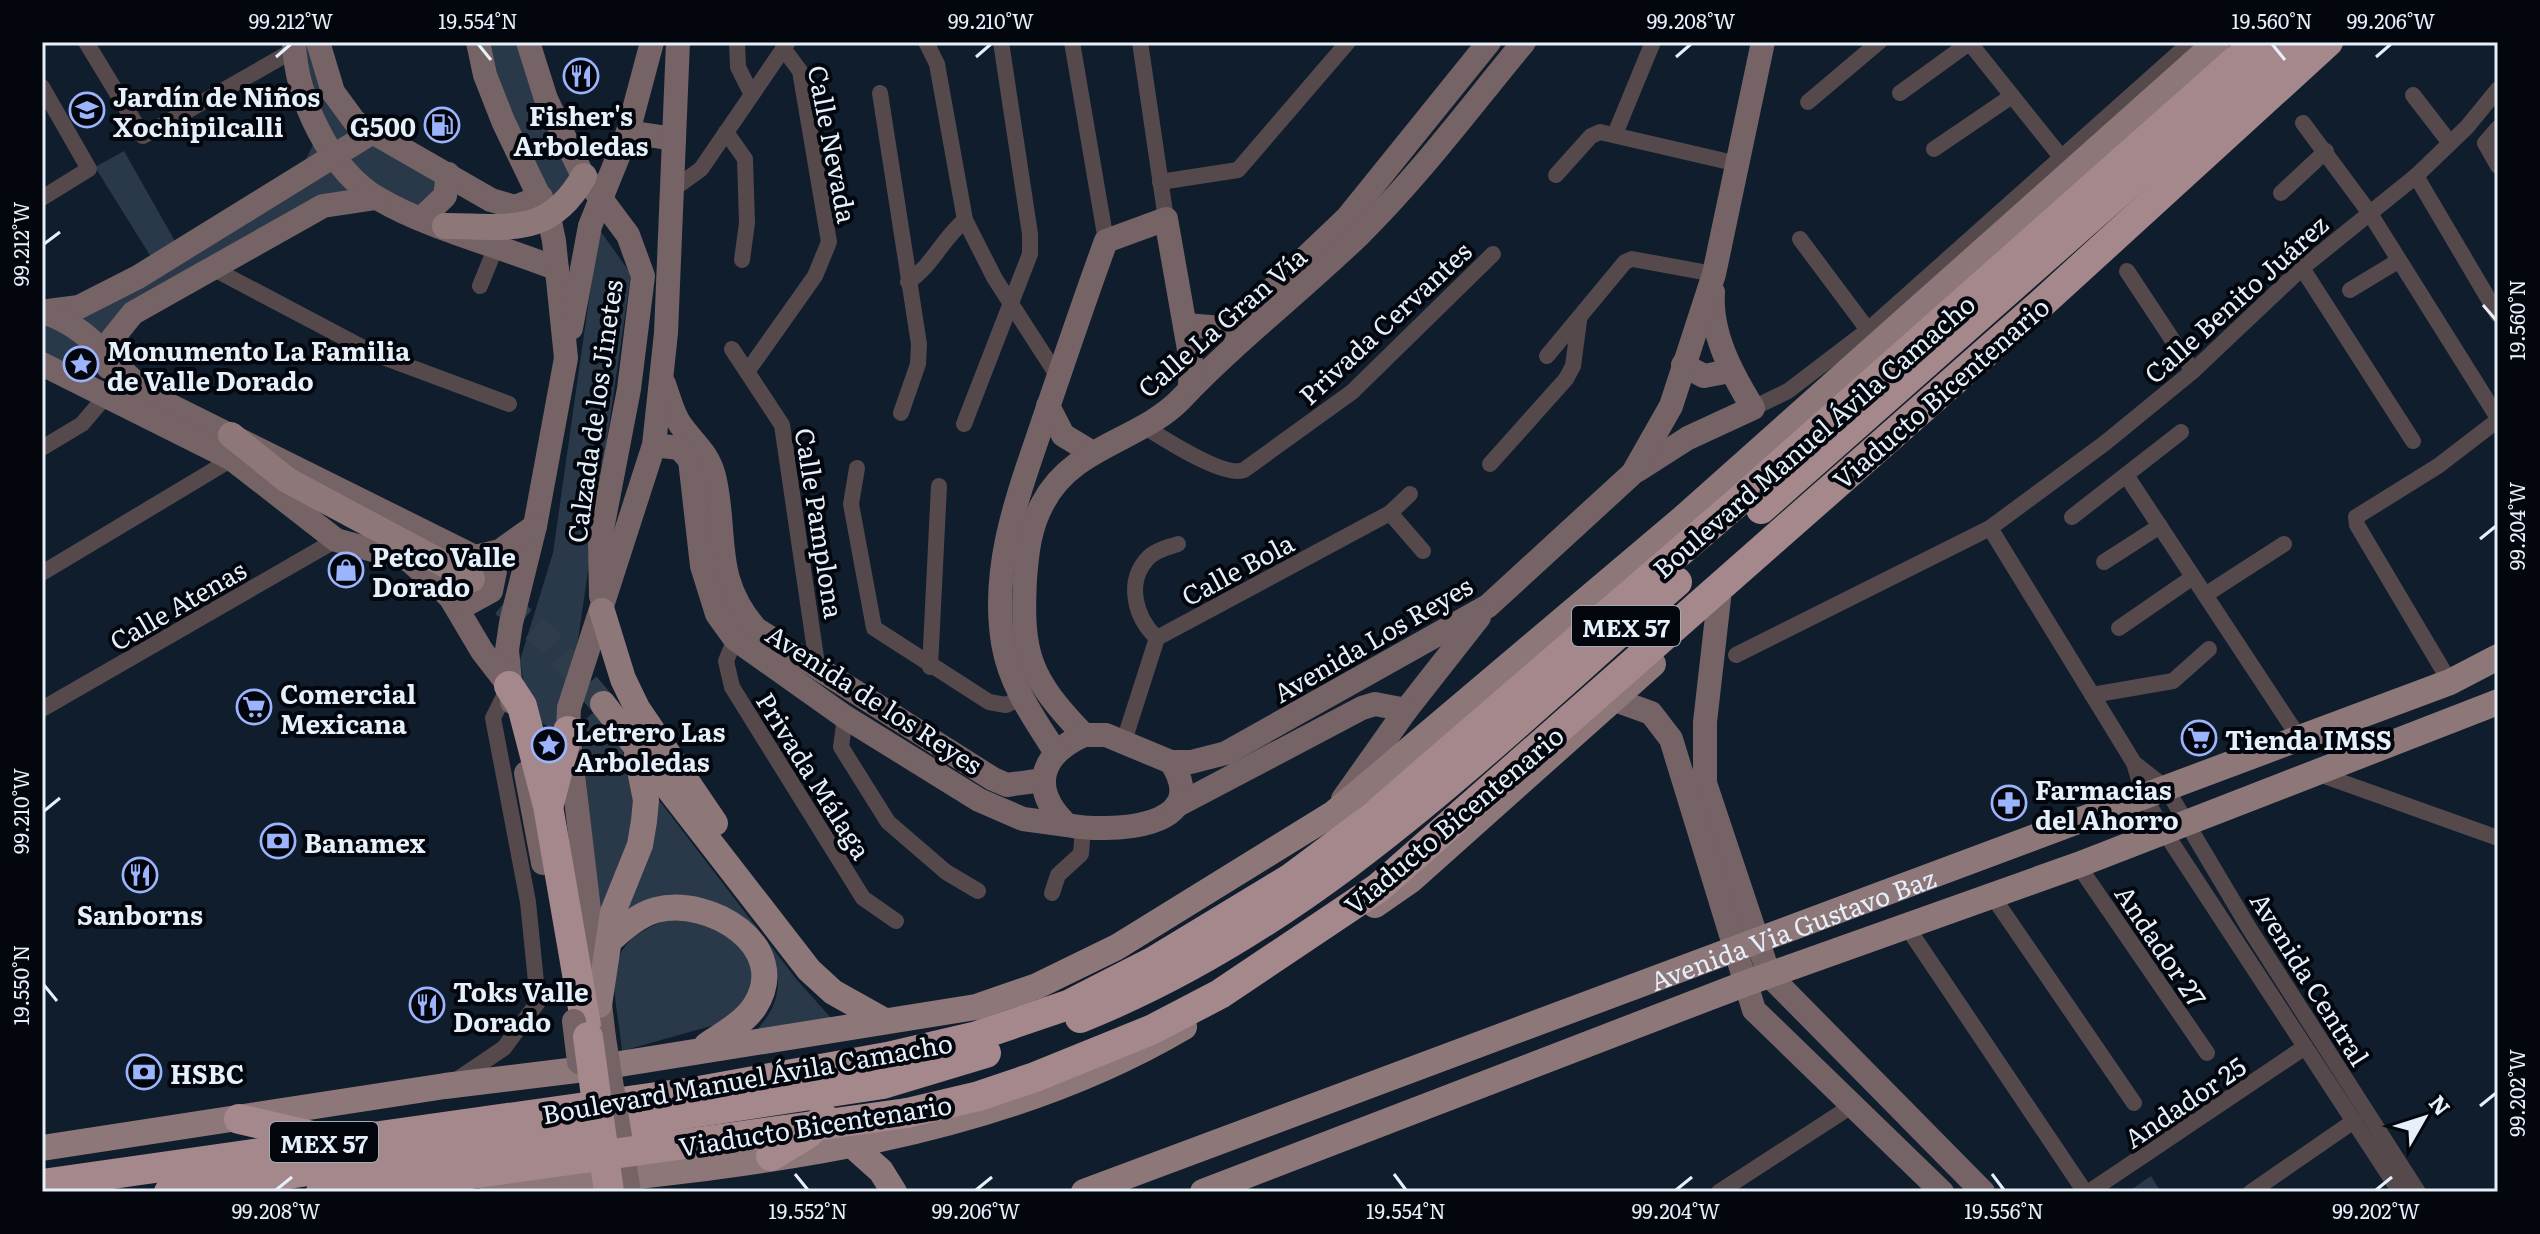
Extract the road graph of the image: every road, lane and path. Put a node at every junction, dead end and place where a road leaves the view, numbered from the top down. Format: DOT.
graph roads {
  1 [pos="318,42"];
  2 [pos="478,42"];
  3 [pos="528,42"];
  4 [pos="652,42"];
  5 [pos="678,42"];
  6 [pos="737,42"];
  7 [pos="926,42"];
  8 [pos="1001,42"];
  9 [pos="1072,42"];
  10 [pos="1140,42"];
  11 [pos="1348,42"];
  12 [pos="1489,42"];
  13 [pos="1524,42"];
  14 [pos="1653,42"];
  15 [pos="1763,42"];
  16 [pos="1879,42"];
  17 [pos="1969,42"];
  18 [pos="2191,42"];
  19 [pos="2217,42"];
  20 [pos="2257,42"];
  21 [pos="2289,42"];
  22 [pos="2328,42"];
  23 [pos="2346,42"];
  24 [pos="89,43"];
  25 [pos="785,45"];
  26 [pos="294,46"];
  27 [pos="42,87"];
  28 [pos="2498,89"];
  29 [pos="751,93"];
  30 [pos="880,93"];
  31 [pos="1900,93"];
  32 [pos="2413,95"];
  33 [pos="2012,96"];
  34 [pos="1808,102"];
  35 [pos="315,123"];
  36 [pos="2303,123"];
  37 [pos="2498,128"];
  38 [pos="628,132"];
  39 [pos="726,132"];
  40 [pos="371,133"];
  41 [pos="1615,134"];
  42 [pos="674,139"];
  43 [pos="2450,143"];
  44 [pos="1934,149"];
  45 [pos="2326,151"];
  46 [pos="336,156"];
  47 [pos="2061,157"];
  48 [pos="1738,164"];
  49 [pos="2498,166"];
  50 [pos="448,174"];
  51 [pos="1556,175"];
  52 [pos="584,176"];
  53 [pos="2416,176"];
  54 [pos="297,177"];
  55 [pos="672,182"];
  56 [pos="1160,182"];
  57 [pos="2281,193"];
  58 [pos="42,198"];
  59 [pos="376,198"];
  60 [pos="599,198"];
  61 [pos="545,207"];
  62 [pos="2369,212"];
  63 [pos="1166,219"];
  64 [pos="965,220"];
  65 [pos="434,222"];
  66 [pos="1130,232"];
  67 [pos="1800,239"];
  68 [pos="1106,241"];
  69 [pos="497,244"];
  70 [pos="1172,245"];
  71 [pos="1493,254"];
  72 [pos="742,260"];
  73 [pos="2398,261"];
  74 [pos="212,268"];
  75 [pos="2302,268"];
  76 [pos="557,269"];
  77 [pos="2127,271"];
  78 [pos="1714,274"];
  79 [pos="908,282"];
  80 [pos="480,286"];
  81 [pos="2350,290"];
  82 [pos="1008,301"];
  83 [pos="42,312"];
  84 [pos="2498,315"];
  85 [pos="1579,319"];
  86 [pos="1185,325"];
  87 [pos="1868,330"];
  88 [pos="732,349"];
  89 [pos="1547,356"];
  90 [pos="109,358"];
  91 [pos="566,358"];
  92 [pos="42,364"];
  93 [pos="1683,365"];
  94 [pos="1730,371"];
  95 [pos="2193,371"];
  96 [pos="747,372"];
  97 [pos="1057,375"];
  98 [pos="662,380"];
  99 [pos="1190,385"];
  100 [pos="105,397"];
  101 [pos="509,404"];
  102 [pos="1048,406"];
  103 [pos="1753,408"];
  104 [pos="901,413"];
  105 [pos="2498,419"];
  106 [pos="964,424"];
  107 [pos="1142,425"];
  108 [pos="2181,432"];
  109 [pos="682,440"];
  110 [pos="2413,441"];
  111 [pos="654,445"];
  112 [pos="231,447"];
  113 [pos="42,448"];
  114 [pos="1091,452"];
  115 [pos="1490,464"];
  116 [pos="857,468"];
  117 [pos="1633,473"];
  118 [pos="2126,475"];
  119 [pos="939,486"];
  120 [pos="1410,494"];
  121 [pos="1390,513"];
  122 [pos="2072,517"];
  123 [pos="535,526"];
  124 [pos="2160,526"];
  125 [pos="1990,528"];
  126 [pos="336,540"];
  127 [pos="1178,544"];
  128 [pos="2284,544"];
  129 [pos="1423,551"];
  130 [pos="2104,562"];
  131 [pos="474,568"];
  132 [pos="42,573"];
  133 [pos="2193,577"];
  134 [pos="2205,595"];
  135 [pos="450,597"];
  136 [pos="1719,599"];
  137 [pos="1488,606"];
  138 [pos="602,611"];
  139 [pos="2119,628"];
  140 [pos="1157,638"];
  141 [pos="735,639"];
  142 [pos="2209,649"];
  143 [pos="1736,655"];
  144 [pos="2498,657"];
  145 [pos="930,667"];
  146 [pos="818,671"];
  147 [pos="2450,682"];
  148 [pos="509,686"];
  149 [pos="2092,695"];
  150 [pos="1021,698"];
  151 [pos="1615,700"];
  152 [pos="2498,702"];
  153 [pos="603,704"];
  154 [pos="42,709"];
  155 [pos="1406,710"];
  156 [pos="845,717"];
  157 [pos="568,731"];
  158 [pos="1084,735"];
  159 [pos="2300,739"];
  160 [pos="1124,741"];
  161 [pos="635,748"];
  162 [pos="1055,751"];
  163 [pos="1171,762"];
  164 [pos="2319,774"];
  165 [pos="1043,780"];
  166 [pos="2155,792"];
  167 [pos="548,806"];
  168 [pos="1176,806"];
  169 [pos="1334,813"];
  170 [pos="1075,826"];
  171 [pos="2175,827"];
  172 [pos="2498,838"];
  173 [pos="2078,865"];
  174 [pos="738,878"];
  175 [pos="978,891"];
  176 [pos="1052,893"];
  177 [pos="1991,894"];
  178 [pos="896,921"];
  179 [pos="1907,927"];
  180 [pos="610,940"];
  181 [pos="1745,944"];
  182 [pos="1769,975"];
  183 [pos="1744,984"];
  184 [pos="599,1005"];
  185 [pos="883,1020"];
  186 [pos="589,1032"];
  187 [pos="2305,1047"];
  188 [pos="701,1049"];
  189 [pos="2207,1053"];
  190 [pos="445,1086"];
  191 [pos="846,1090"];
  192 [pos="2134,1103"];
  193 [pos="1853,1105"];
  194 [pos="239,1119"];
  195 [pos="2354,1121"];
  196 [pos="334,1141"];
  197 [pos="852,1145"];
  198 [pos="42,1148"];
  199 [pos="771,1156"];
  200 [pos="42,1184"];
  201 [pos="169,1192"];
  202 [pos="321,1192"];
  203 [pos="492,1192"];
  204 [pos="596,1192"];
  205 [pos="609,1192"];
  206 [pos="629,1192"];
  207 [pos="894,1192"];
  208 [pos="1084,1192"];
  209 [pos="1203,1192"];
  210 [pos="1719,1192"];
  211 [pos="1942,1192"];
  212 [pos="1983,1192"];
  213 [pos="2087,1192"];
  214 [pos="2251,1192"];
  215 [pos="2400,1192"];
  216 [pos="2418,1192"];
  1 -- 40 [label="street"];
  2 -- 61 [label="street, Calzada de los Jinetes"];
  3 -- 52 [label="street, Calzada de los Jinetes"];
  4 -- 38 [label="street"];
  5 -- 42 [label="street"];
  6 -- 29 [label="street"];
  7 -- 64 [label="street"];
  8 -- 82 [label="street"];
  9 -- 68 [label="street"];
  10 -- 56 [label="street"];
  11 -- 56 [label="street"];
  12 -- 86 [label="street, Calle La Gran Vía"];
  13 -- 99 [label="street, Calle La Gran Vía"];
  14 -- 41 [label="street"];
  15 -- 48 [label="street, Avenida Los Reyes"];
  16 -- 34 [label="street"];
  17 -- 31 [label="street"];
  17 -- 33 [label="street"];
  18 -- 47 [label="street, Boulevard Manuel Ávila Camacho"];
  19 -- 169 [label="main road, Boulevard Manuel Ávila Camacho"];
  20 -- 196 [label="highway, Boulevard Manuel Ávila Camacho / MEX 57"];
  21 -- 191 [label="highway, Boulevard Manuel Ávila Camacho / MEX 57"];
  22 -- 202 [label="highway, Viaducto Bicentenario, bridge"];
  23 -- 136 [label="main road"];
  24 -- 26 [label="street"];
  25 -- 29 [label="street"];
  25 -- 96 [label="street, Calle Nevada"];
  26 -- 35 [label="street"];
  27 -- 58 [label="street"];
  28 -- 43 [label="street, Calle Benito Juárez"];
  29 -- 39 [label="street"];
  30 -- 79 [label="street"];
  32 -- 43 [label="street"];
  33 -- 44 [label="street"];
  33 -- 47 [label="street"];
  35 -- 46 [label="street"];
  35 -- 54 [label="street"];
  36 -- 45 [label="street"];
  37 -- 49 [label="street"];
  38 -- 42 [label="street"];
  38 -- 60 [label="street"];
  39 -- 55 [label="street"];
  39 -- 72 [label="street"];
  40 -- 46 [label="street"];
  40 -- 50 [label="street"];
  41 -- 48 [label="street"];
  41 -- 51 [label="street"];
  42 -- 55 [label="street"];
  43 -- 53 [label="street, Calle Benito Juárez"];
  45 -- 57 [label="street"];
  45 -- 62 [label="street"];
  46 -- 54 [label="street"];
  46 -- 59 [label="street"];
  47 -- 87 [label="street, Boulevard Manuel Ávila Camacho"];
  48 -- 78 [label="street, Avenida Los Reyes"];
  50 -- 61 [label="street"];
  50 -- 65 [label="street"];
  52 -- 60 [label="street, Calzada de los Jinetes"];
  52 -- 61 [label="main road"];
  53 -- 62 [label="street, Calle Benito Juárez"];
  53 -- 84 [label="street"];
  54 -- 83 [label="street"];
  55 -- 98 [label="street"];
  56 -- 63 [label="street"];
  59 -- 65 [label="street"];
  59 -- 74 [label="street"];
  60 -- 91 [label="street"];
  60 -- 138 [label="street, Calzada de los Jinetes"];
  61 -- 65 [label="main road"];
  61 -- 76 [label="street, Calzada de los Jinetes"];
  62 -- 73 [label="street"];
  62 -- 75 [label="street, Calle Benito Juárez"];
  63 -- 66 [label="street"];
  63 -- 70 [label="street"];
  64 -- 79 [label="street"];
  64 -- 82 [label="street"];
  65 -- 69 [label="street"];
  66 -- 68 [label="street"];
  66 -- 70 [label="street"];
  67 -- 87 [label="street"];
  68 -- 97 [label="street"];
  69 -- 76 [label="street"];
  69 -- 80 [label="street"];
  70 -- 86 [label="street"];
  71 -- 107 [label="street, Privada Cervantes"];
  73 -- 81 [label="street"];
  73 -- 105 [label="street"];
  74 -- 90 [label="street"];
  74 -- 101 [label="street"];
  75 -- 95 [label="street, Calle Benito Juárez"];
  75 -- 110 [label="street"];
  76 -- 91 [label="street, Calzada de los Jinetes"];
  77 -- 95 [label="street"];
  78 -- 85 [label="street"];
  78 -- 93 [label="street, Avenida Los Reyes"];
  78 -- 94 [label="street, Avenida Los Reyes"];
  79 -- 104 [label="street"];
  82 -- 97 [label="street"];
  82 -- 106 [label="street"];
  83 -- 90 [label="street"];
  85 -- 89 [label="street"];
  85 -- 115 [label="street"];
  86 -- 99 [label="street"];
  87 -- 103 [label="street, Boulevard Manuel Ávila Camacho"];
  88 -- 96 [label="street, Calle Pamplona"];
  90 -- 100 [label="street"];
  90 -- 112 [label="street"];
  91 -- 123 [label="street, Calzada de los Jinetes"];
  92 -- 100 [label="street"];
  93 -- 94 [label="street"];
  93 -- 117 [label="street, Avenida Los Reyes"];
  94 -- 103 [label="street, Avenida Los Reyes"];
  95 -- 125 [label="street, Calle Benito Juárez"];
  96 -- 146 [label="street, Calle Pamplona"];
  97 -- 102 [label="street"];
  98 -- 109 [label="street, Avenida de los Reyes"];
  98 -- 111 [label="street"];
  99 -- 107 [label="street, Calle La Gran Vía"];
  100 -- 112 [label="street"];
  100 -- 113 [label="street"];
  102 -- 114 [label="street"];
  102 -- 150 [label="street"];
  103 -- 117 [label="street, Boulevard Manuel Ávila Camacho"];
  105 -- 147 [label="street"];
  107 -- 114 [label="street, Calle La Gran Vía"];
  108 -- 118 [label="street"];
  109 -- 111 [label="street"];
  109 -- 141 [label="street, Avenida de los Reyes"];
  109 -- 146 [label="street, Avenida de los Reyes"];
  111 -- 138 [label="street"];
  112 -- 126 [label="street"];
  112 -- 131 [label="main road"];
  112 -- 132 [label="street"];
  114 -- 158 [label="street, Calle La Gran Vía"];
  116 -- 145 [label="street"];
  117 -- 137 [label="street, Avenida Los Reyes"];
  118 -- 122 [label="street"];
  118 -- 124 [label="street"];
  119 -- 145 [label="street"];
  120 -- 121 [label="street, Calle Bola"];
  121 -- 129 [label="street"];
  121 -- 140 [label="street, Calle Bola"];
  123 -- 131 [label="street"];
  123 -- 148 [label="street, Calzada de los Jinetes"];
  124 -- 130 [label="street"];
  124 -- 133 [label="street"];
  125 -- 143 [label="street, Calle Benito Juárez"];
  125 -- 149 [label="street"];
  126 -- 135 [label="street"];
  126 -- 154 [label="street, Calle Atenas"];
  127 -- 140 [label="street"];
  128 -- 134 [label="street"];
  131 -- 135 [label="street"];
  133 -- 134 [label="street"];
  133 -- 139 [label="street"];
  134 -- 159 [label="street"];
  135 -- 148 [label="street"];
  136 -- 151 [label="main road"];
  136 -- 181 [label="street"];
  137 -- 155 [label="street"];
  137 -- 163 [label="street, Avenida Los Reyes"];
  138 -- 157 [label="street, Calzada de los Jinetes"];
  138 -- 174 [label="main road"];
  140 -- 160 [label="street"];
  141 -- 156 [label="street, Avenida de los Reyes"];
  141 -- 178 [label="street, Privada Málaga"];
  142 -- 149 [label="street"];
  144 -- 147 [label="main road, Avenida Via Gustavo Baz"];
  145 -- 150 [label="street"];
  146 -- 165 [label="street, Avenida de los Reyes"];
  147 -- 159 [label="main road, Avenida Via Gustavo Baz"];
  148 -- 167 [label="highway"];
  148 -- 186 [label="street, Calzada de los Jinetes"];
  148 -- 190 [label="street"];
  149 -- 166 [label="street"];
  150 -- 162 [label="street"];
  151 -- 181 [label="street"];
  151 -- 197 [label="main road"];
  152 -- 164 [label="main road, Avenida Via Gustavo Baz"];
  153 -- 161 [label="main road"];
  155 -- 168 [label="street, Avenida Los Reyes"];
  155 -- 169 [label="street"];
  156 -- 170 [label="street, Avenida de los Reyes"];
  156 -- 175 [label="street"];
  157 -- 167 [label="highway"];
  157 -- 184 [label="street, Calzada de los Jinetes"];
  158 -- 160 [label="street"];
  158 -- 162 [label="street"];
  159 -- 166 [label="main road, Avenida Via Gustavo Baz"];
  160 -- 163 [label="street"];
  161 -- 174 [label="main road"];
  161 -- 180 [label="main road"];
  162 -- 165 [label="street"];
  163 -- 168 [label="street"];
  164 -- 171 [label="main road, Avenida Via Gustavo Baz"];
  164 -- 172 [label="street"];
  165 -- 170 [label="street"];
  166 -- 171 [label="street, Avenida Central"];
  166 -- 181 [label="main road, Avenida Via Gustavo Baz"];
  167 -- 186 [label="highway"];
  168 -- 170 [label="street"];
  169 -- 185 [label="main road, Boulevard Manuel Ávila Camacho"];
  170 -- 176 [label="street"];
  171 -- 173 [label="main road, Avenida Via Gustavo Baz"];
  171 -- 187 [label="street, Avenida Central"];
  171 -- 216 [label="street, Avenida Central"];
  173 -- 177 [label="main road, Avenida Via Gustavo Baz"];
  173 -- 189 [label="street, Andador 27"];
  174 -- 185 [label="main road"];
  177 -- 179 [label="main road, Avenida Via Gustavo Baz"];
  177 -- 192 [label="street"];
  179 -- 182 [label="main road, Avenida Via Gustavo Baz"];
  179 -- 213 [label="street"];
  180 -- 184 [label="main road"];
  180 -- 188 [label="main road"];
  181 -- 182 [label="street"];
  181 -- 183 [label="street"];
  181 -- 208 [label="main road, Avenida Via Gustavo Baz"];
  182 -- 183 [label="main road, Avenida Via Gustavo Baz"];
  182 -- 212 [label="street"];
  183 -- 193 [label="street"];
  183 -- 209 [label="main road, Avenida Via Gustavo Baz"];
  184 -- 186 [label="street, Calzada de los Jinetes"];
  185 -- 188 [label="main road, Boulevard Manuel Ávila Camacho"];
  186 -- 204 [label="street, Calzada de los Jinetes, bridge"];
  186 -- 205 [label="highway, bridge"];
  186 -- 206 [label="street, Calzada de los Jinetes, bridge"];
  187 -- 195 [label="street, Avenida Central"];
  187 -- 213 [label="street, Andador 25"];
  188 -- 190 [label="main road, Boulevard Manuel Ávila Camacho"];
  190 -- 194 [label="main road, Boulevard Manuel Ávila Camacho"];
  191 -- 199 [label="highway"];
  191 -- 201 [label="highway, Boulevard Manuel Ávila Camacho / MEX 57"];
  193 -- 210 [label="street"];
  193 -- 211 [label="street"];
  194 -- 196 [label="highway"];
  194 -- 198 [label="main road, Boulevard Manuel Ávila Camacho"];
  195 -- 214 [label="street"];
  195 -- 215 [label="street, Avenida Central"];
  196 -- 200 [label="highway, Boulevard Manuel Ávila Camacho / MEX 57"];
  197 -- 199 [label="main road"];
  197 -- 207 [label="main road"];
  199 -- 203 [label="main road"];
}
